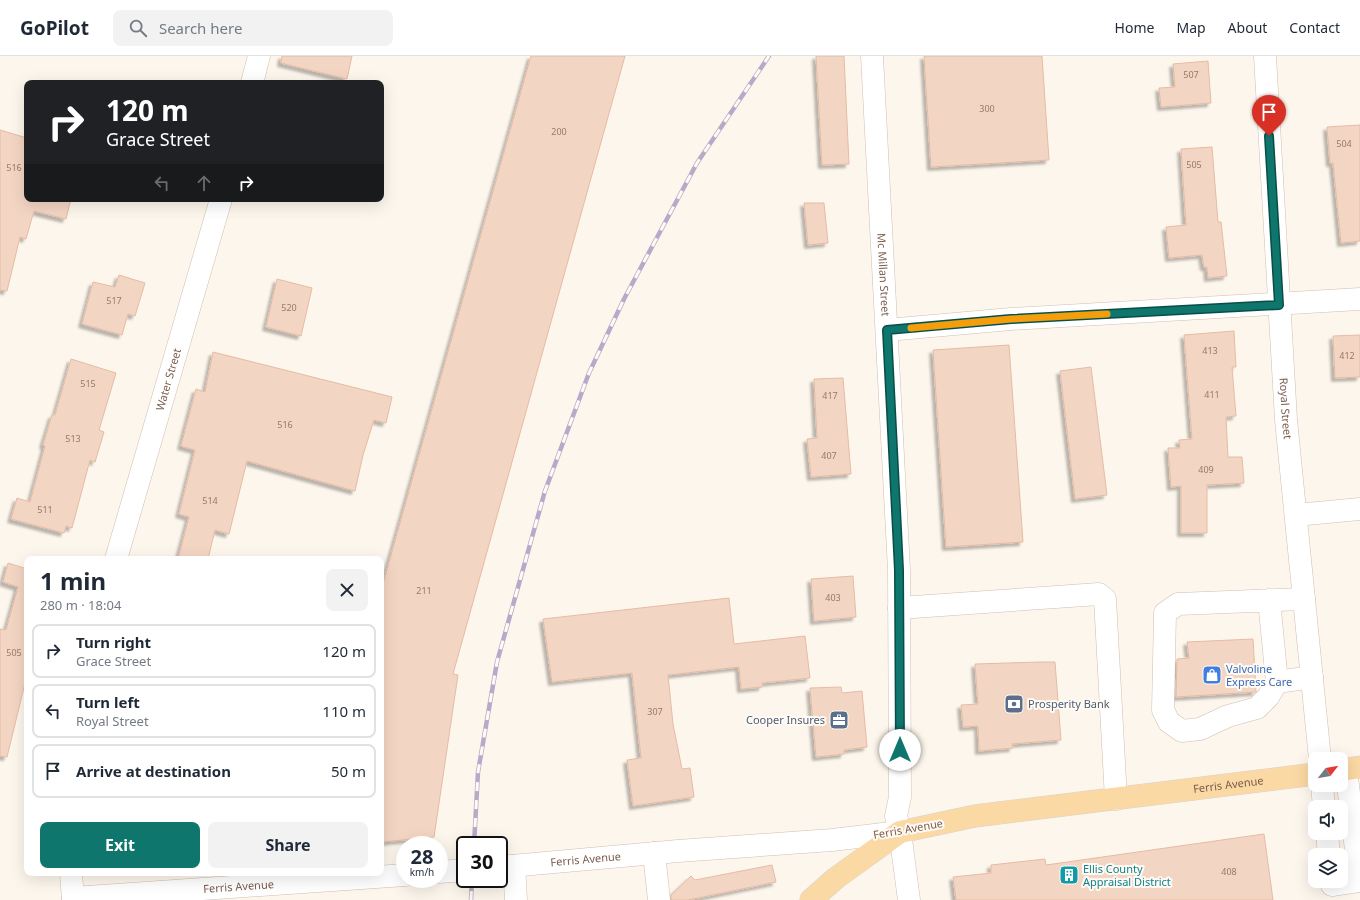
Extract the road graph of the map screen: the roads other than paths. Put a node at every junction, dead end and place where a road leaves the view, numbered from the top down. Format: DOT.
graph roads {
  1 [pos="259,56"];
  2 [pos="872,56"];
  3 [pos="1265,56"];
  4 [pos="253,80"];
  5 [pos="220,202"];
  6 [pos="1360,299"];
  7 [pos="1279,305"];
  8 [pos="887,330"];
  9 [pos="1360,509"];
  10 [pos="1296,514"];
  11 [pos="117,556"];
  12 [pos="1304,599"];
  13 [pos="1269,600"];
  14 [pos="899,608"];
  15 [pos="1312,677"];
  16 [pos="1277,682"];
  17 [pos="1319,752"];
  18 [pos="1349,769"];
  19 [pos="1308,775"];
  20 [pos="1116,799"];
  21 [pos="900,832"];
  22 [pos="654,853"];
  23 [pos="508,867"];
  24 [pos="508,874"];
  25 [pos="72,876"];
  26 [pos="396,876"];
  27 [pos="1360,881"];
  28 [pos="1332,889"];
  29 [pos="73,899"];
  30 [pos="516,900"];
  31 [pos="658,900"];
  32 [pos="811,900"];
  33 [pos="909,900"];
  1 -- 4 [label="street"];
  2 -- 8 [label="street, Mc Millan Street"];
  3 -- 7 [label="street, Royal Street"];
  5 -- 11 [label="street, Water Street"];
  6 -- 7 [label="street"];
  7 -- 8 [label="street"];
  7 -- 10 [label="street, Royal Street"];
  8 -- 14 [label="street, Mc Millan Street"];
  9 -- 10 [label="street"];
  10 -- 12 [label="street, Royal Street"];
  12 -- 13 [label="street"];
  12 -- 15 [label="street, Royal Street"];
  13 -- 16 [label="street"];
  13 -- 16 [label="street"];
  14 -- 20 [label="street"];
  14 -- 21 [label="street, Mc Millan Street"];
  15 -- 16 [label="street"];
  15 -- 17 [label="street, Royal Street"];
  18 -- 27 [label="street"];
  19 -- 20 [label="main road, Ferris Avenue"];
  20 -- 21 [label="main road, Ferris Avenue"];
  21 -- 22 [label="street, Ferris Avenue"];
  21 -- 32 [label="main road"];
  21 -- 33 [label="street, Mc Millan Street"];
  22 -- 23 [label="street, Ferris Avenue"];
  22 -- 31 [label="street"];
  24 -- 30 [label="street"];
  25 -- 29 [label="street"];
  26 -- 29 [label="street, Ferris Avenue"];
  27 -- 28 [label="street"];
}
